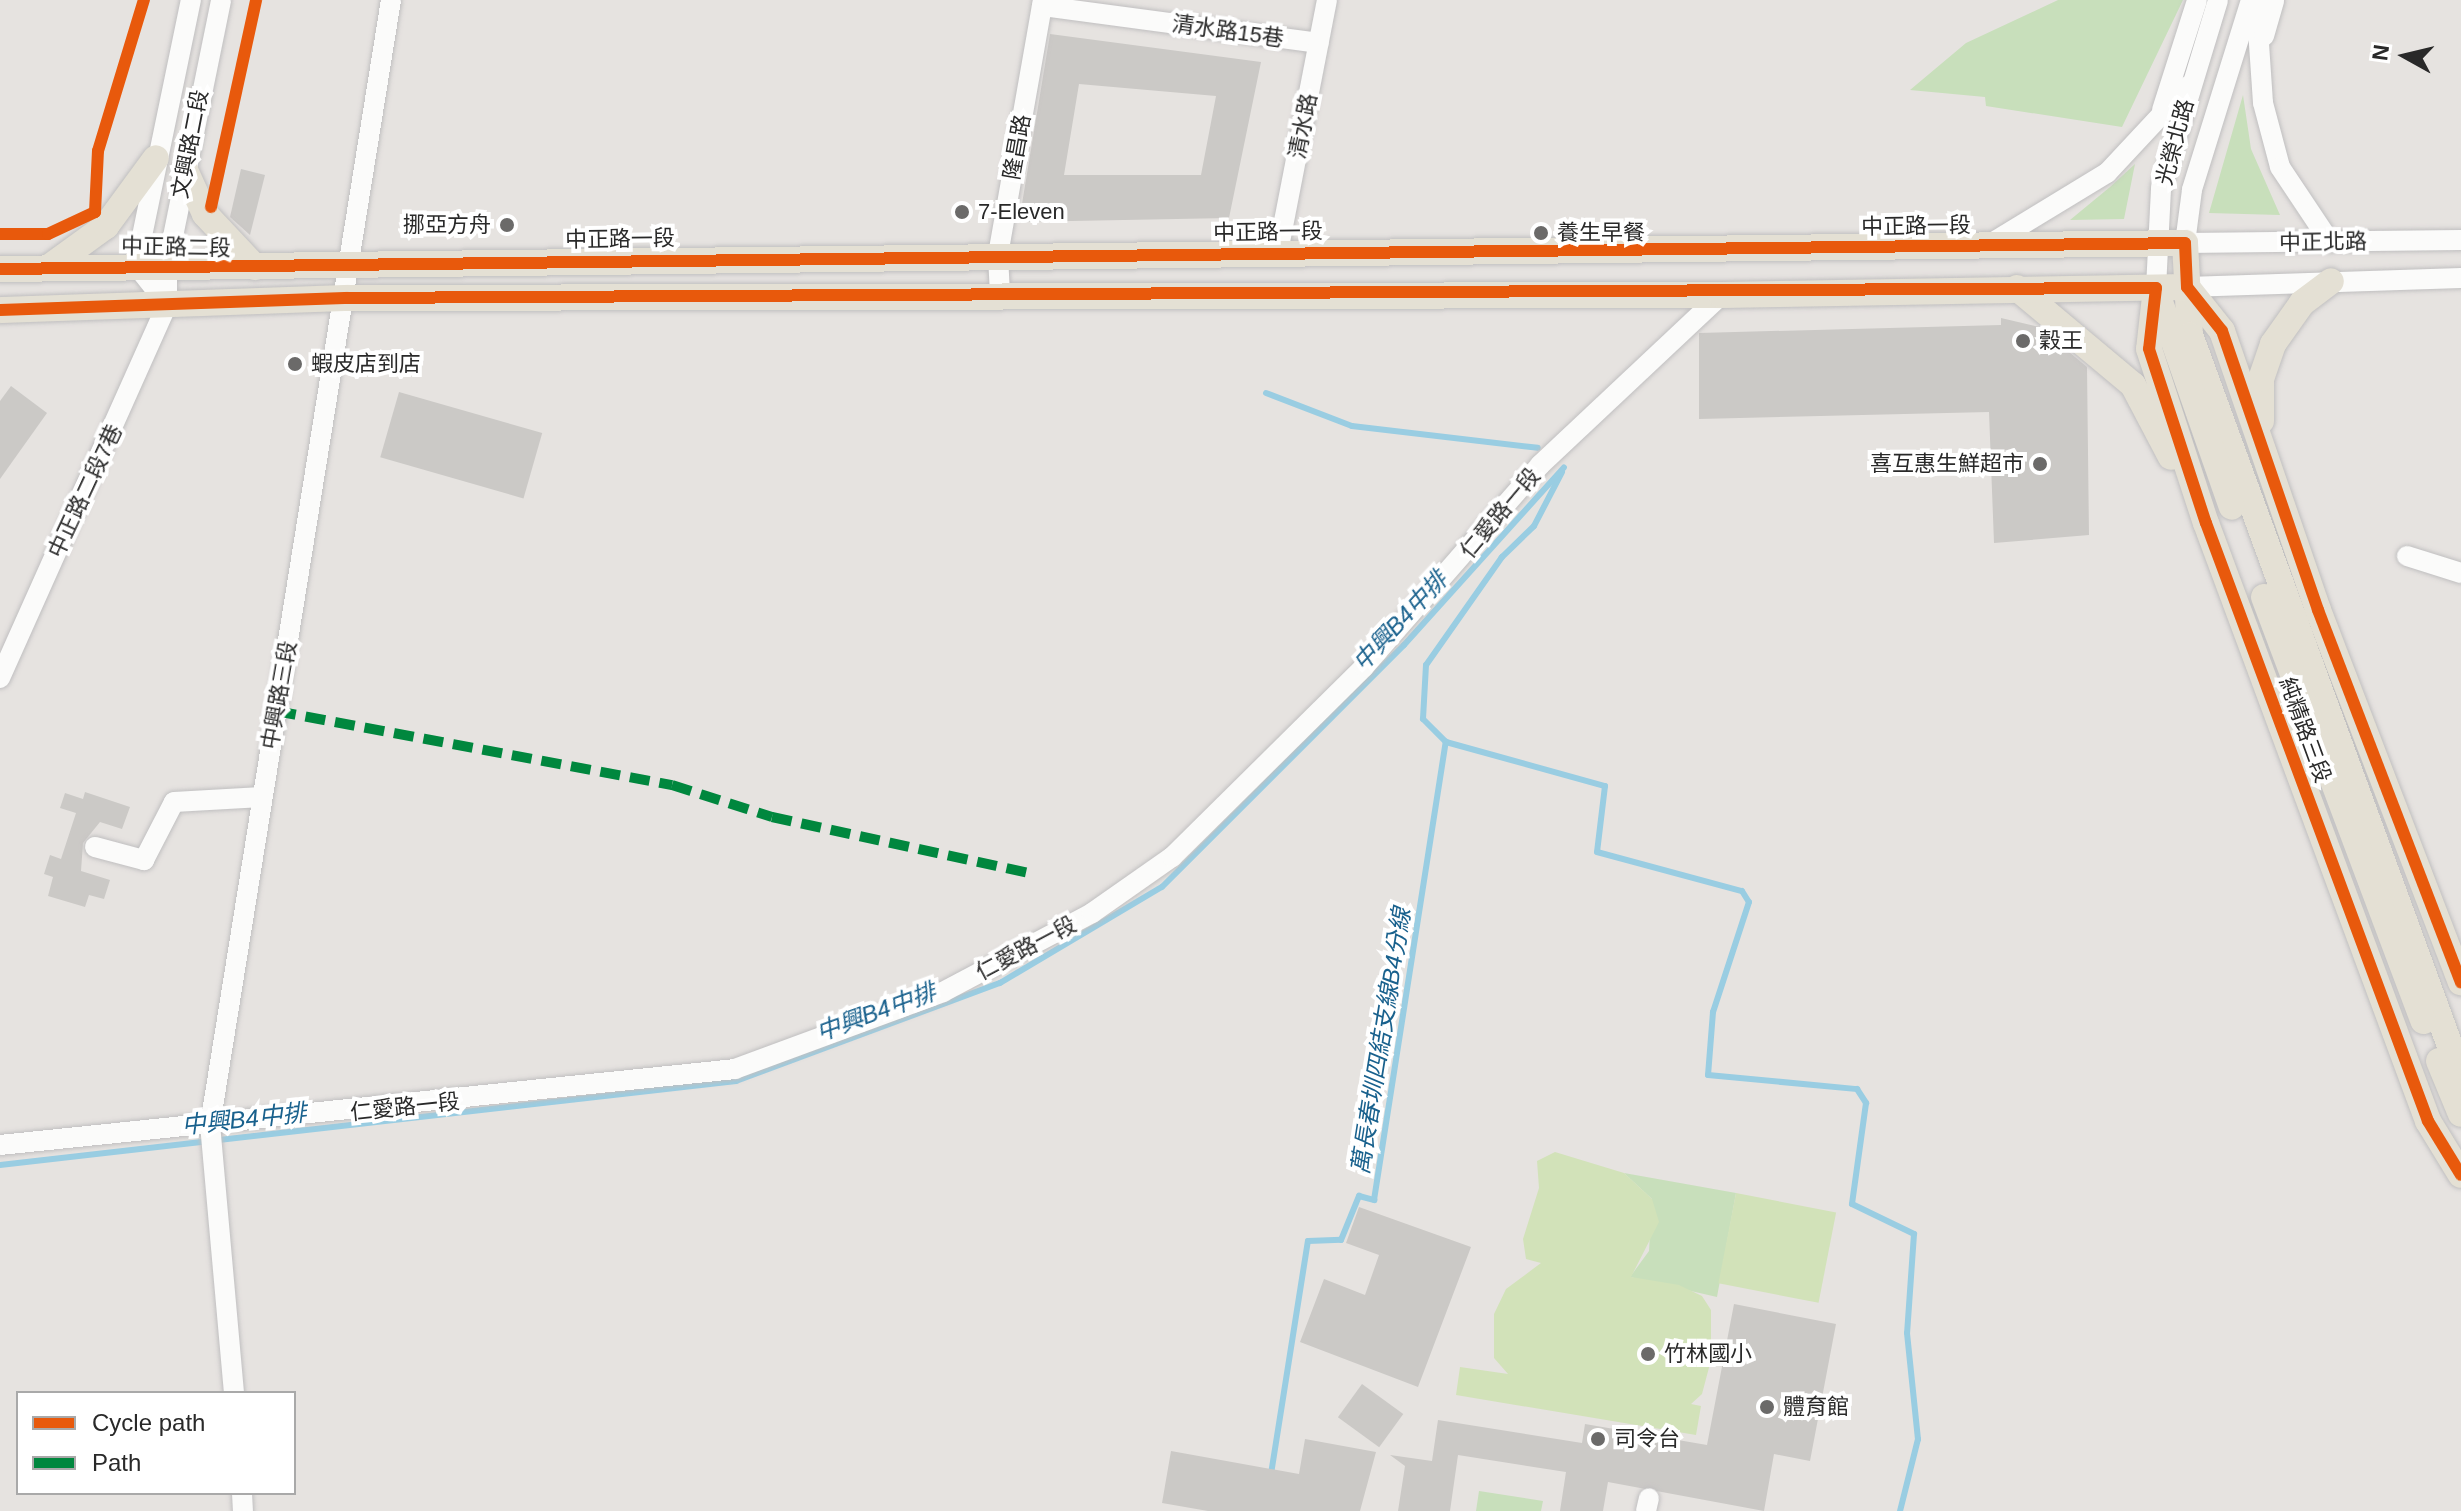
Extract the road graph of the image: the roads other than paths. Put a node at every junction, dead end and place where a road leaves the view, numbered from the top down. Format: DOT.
graph roads {
  1 [pos="191,0"];
  2 [pos="221,0"];
  3 [pos="391,0"];
  4 [pos="1327,0"];
  5 [pos="2197,0"];
  6 [pos="2218,0"];
  7 [pos="2254,0"];
  8 [pos="2274,0"];
  9 [pos="1042,3"];
  10 [pos="1319,43"];
  11 [pos="2261,44"];
  12 [pos="2191,83"];
  13 [pos="2160,117"];
  14 [pos="156,158"];
  15 [pos="185,170"];
  16 [pos="2461,240"];
  17 [pos="2330,242"];
  18 [pos="2157,243"];
  19 [pos="2185,243"];
  20 [pos="1987,245"];
  21 [pos="1278,252"];
  22 [pos="998,255"];
  23 [pos="352,262"];
  24 [pos="136,265"];
  25 [pos="167,266"];
  26 [pos="255,267"];
  27 [pos="48,268"];
  28 [pos="0,269"];
  29 [pos="2461,278"];
  30 [pos="2331,281"];
  31 [pos="2187,287"];
  32 [pos="2017,288"];
  33 [pos="2156,288"];
  34 [pos="1000,294"];
  35 [pos="1721,295"];
  36 [pos="346,298"];
  37 [pos="167,304"];
  38 [pos="0,310"];
  39 [pos="2267,464"];
  40 [pos="2206,523"];
  41 [pos="2407,556"];
  42 [pos="2461,573"];
  43 [pos="0,678"];
  44 [pos="262,797"];
  45 [pos="95,847"];
  46 [pos="2461,982"];
  47 [pos="2461,1076"];
  48 [pos="2461,1114"];
  49 [pos="210,1125"];
  50 [pos="0,1145"];
  51 [pos="2461,1175"];
  52 [pos="234,1391"];
  1 -- 14 [label="street, 文興路二段"];
  2 -- 15 [label="street, 文興路二段"];
  3 -- 23 [label="street, 中興路三段"];
  4 -- 10 [label="street, 清水路"];
  5 -- 13 [label="street, 光榮北路"];
  6 -- 12 [label="street, 光榮北路"];
  7 -- 11 [label="street"];
  7 -- 19 [label="street, 光榮北路"];
  8 -- 11 [label="street"];
  9 -- 10 [label="street, 清水路15巷"];
  9 -- 22 [label="street, 隆昌路"];
  10 -- 21 [label="street, 清水路"];
  11 -- 17 [label="street"];
  12 -- 13 [label="street"];
  12 -- 18 [label="street, 光榮北路"];
  13 -- 20 [label="street"];
  14 -- 24 [label="street, 文興路二段"];
  14 -- 27 [label="main road"];
  15 -- 25 [label="street, 文興路二段"];
  15 -- 26 [label="main road"];
  16 -- 17 [label="street, 中正北路"];
  17 -- 19 [label="street, 中正北路"];
  18 -- 19 [label="main road, 中正路一段"];
  18 -- 20 [label="main road, 中正路一段"];
  18 -- 33 [label="street, 光榮北路"];
  19 -- 31 [label="main road, 純精路三段"];
  20 -- 21 [label="main road, 中正路一段"];
  21 -- 22 [label="main road, 中正路一段"];
  22 -- 23 [label="main road, 中正路一段"];
  22 -- 34 [label="street, 隆昌路"];
  23 -- 26 [label="main road, 中正路二段"];
  23 -- 36 [label="street, 中興路三段"];
  24 -- 25 [label="main road, 中正路二段"];
  24 -- 27 [label="main road, 中正路二段"];
  24 -- 37 [label="street"];
  25 -- 26 [label="main road, 中正路二段"];
  25 -- 37 [label="street, 文興路二段"];
  27 -- 28 [label="main road, 中正路二段"];
  29 -- 30 [label="street, 中正北路"];
  30 -- 31 [label="street, 中正北路"];
  30 -- 39 [label="main road"];
  31 -- 33 [label="main road"];
  31 -- 39 [label="main road"];
  31 -- 47 [label="main road, 純精路三段"];
  32 -- 33 [label="main road"];
  32 -- 35 [label="main road"];
  32 -- 40 [label="main road"];
  33 -- 40 [label="main road, 純精路三段"];
  33 -- 48 [label="main road, 純精路三段"];
  34 -- 35 [label="main road"];
  34 -- 36 [label="main road"];
  35 -- 49 [label="street, 仁愛路一段"];
  36 -- 37 [label="main road"];
  36 -- 44 [label="street, 中興路三段"];
  37 -- 38 [label="main road"];
  37 -- 43 [label="street, 中正路二段7巷"];
  39 -- 46 [label="main road"];
  40 -- 51 [label="main road, 純精路三段"];
  41 -- 42 [label="street"];
  44 -- 45 [label="street"];
  44 -- 49 [label="street, 中興路三段"];
  49 -- 50 [label="street, 仁愛路一段"];
  49 -- 52 [label="street, 中興路三段"];
}
